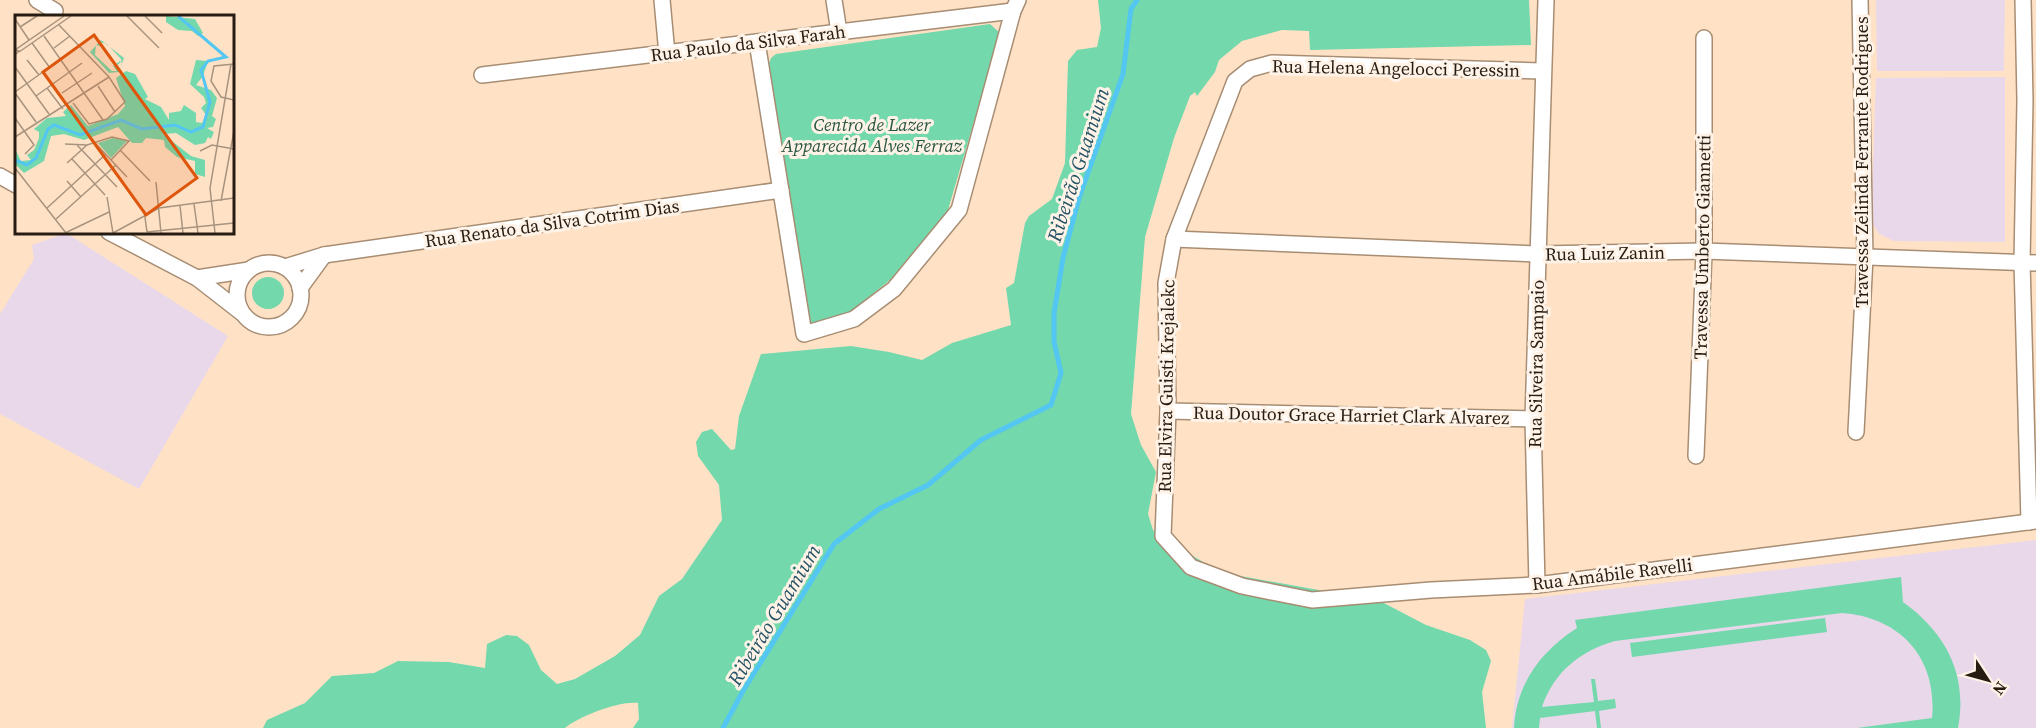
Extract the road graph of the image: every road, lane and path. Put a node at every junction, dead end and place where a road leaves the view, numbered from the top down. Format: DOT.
graph roads {
  1 [pos="37,0"];
  2 [pos="662,0"];
  3 [pos="834,0"];
  4 [pos="1546,0"];
  5 [pos="1860,0"];
  6 [pos="2023,0"];
  7 [pos="1016,5"];
  8 [pos="55,11"];
  9 [pos="838,32"];
  10 [pos="1704,38"];
  11 [pos="757,42"];
  12 [pos="667,54"];
  13 [pos="1250,69"];
  14 [pos="1542,71"];
  15 [pos="482,75"];
  16 [pos="2030,101"];
  17 [pos="0,176"];
  18 [pos="15,184"];
  19 [pos="781,190"];
  20 [pos="113,234"];
  21 [pos="1174,239"];
  22 [pos="1704,251"];
  23 [pos="1538,254"];
  24 [pos="324,255"];
  25 [pos="1865,257"];
  26 [pos="2029,262"];
  27 [pos="285,267"];
  28 [pos="249,270"];
  29 [pos="197,278"];
  30 [pos="300,288"];
  31 [pos="243,313"];
  32 [pos="1168,411"];
  33 [pos="1533,418"];
  34 [pos="1856,432"];
  35 [pos="1696,456"];
  36 [pos="2032,521"];
  37 [pos="1191,567"];
  38 [pos="1537,585"];
  1 -- 8 [label="street"];
  2 -- 12 [label="street"];
  3 -- 9 [label="street"];
  4 -- 14 [label="street, Rua Silveira Sampaio"];
  5 -- 25 [label="street, Travessa Zelinda Ferrante Rodrigues"];
  6 -- 16 [label="street"];
  7 -- 9 [label="street, Rua Paulo da Silva Farah"];
  7 -- 19 [label="street"];
  9 -- 11 [label="street, Rua Paulo da Silva Farah"];
  10 -- 22 [label="street, Travessa Umberto Giannetti"];
  11 -- 12 [label="street, Rua Paulo da Silva Farah"];
  11 -- 19 [label="street"];
  12 -- 15 [label="street, Rua Paulo da Silva Farah"];
  13 -- 14 [label="street, Rua Helena Angelocci Peressin"];
  13 -- 21 [label="street, Rua Elvira Guisti Krejalekc"];
  14 -- 23 [label="street, Rua Silveira Sampaio"];
  16 -- 26 [label="street"];
  17 -- 18 [label="street"];
  19 -- 24 [label="street, Rua Renato da Silva Cotrim Dias"];
  20 -- 29 [label="street"];
  21 -- 23 [label="street, Rua Luiz Zanin"];
  21 -- 32 [label="street, Rua Elvira Guisti Krejalekc"];
  22 -- 23 [label="street, Rua Luiz Zanin"];
  22 -- 25 [label="street, Rua Luiz Zanin"];
  22 -- 35 [label="street, Travessa Umberto Giannetti"];
  23 -- 33 [label="street, Rua Silveira Sampaio"];
  24 -- 27 [label="street, Rua Renato da Silva Cotrim Dias"];
  24 -- 30 [label="street"];
  25 -- 26 [label="street, Rua Luiz Zanin"];
  25 -- 34 [label="street, Travessa Zelinda Ferrante Rodrigues"];
  26 -- 36 [label="street"];
  27 -- 28 [label="street"];
  27 -- 30 [label="street"];
  28 -- 29 [label="street"];
  28 -- 31 [label="street"];
  29 -- 31 [label="street"];
  30 -- 31 [label="street"];
  32 -- 33 [label="street, Rua Doutor Grace Harriet Clark Alvarez"];
  32 -- 37 [label="street, Rua Elvira Guisti Krejalekc"];
  33 -- 38 [label="street, Rua Silveira Sampaio"];
  36 -- 38 [label="street, Rua Amábile Ravelli"];
  37 -- 38 [label="street, Rua Amábile Ravelli"];
}
